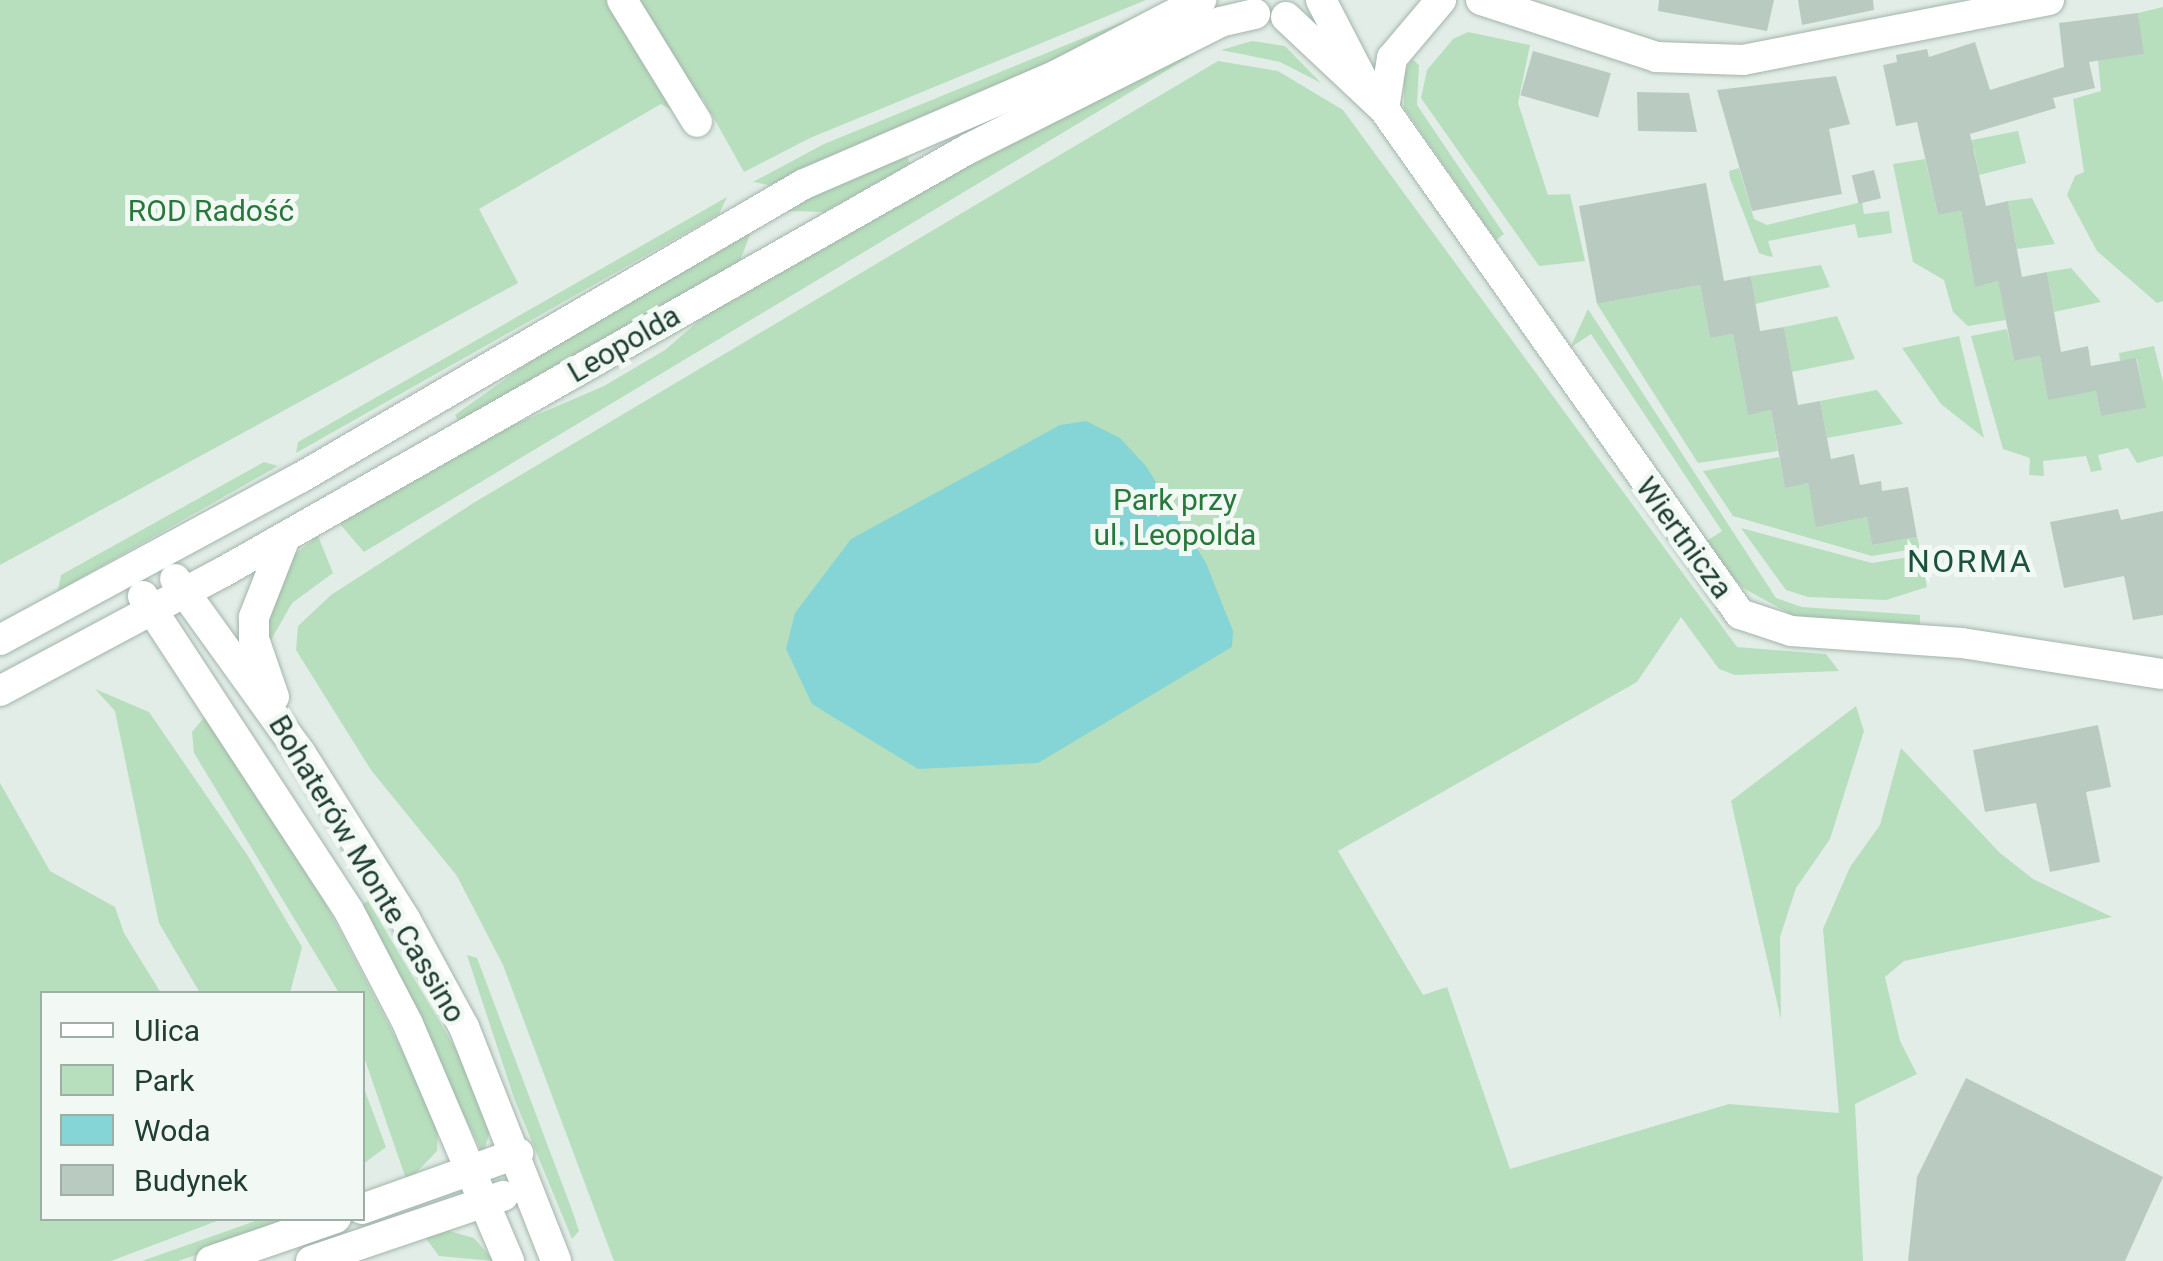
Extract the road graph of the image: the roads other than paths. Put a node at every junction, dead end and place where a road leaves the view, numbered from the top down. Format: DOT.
graph roads {
  1 [pos="622,0"];
  2 [pos="1201,0"];
  3 [pos="1320,0"];
  4 [pos="1441,0"];
  5 [pos="1481,0"];
  6 [pos="2049,0"];
  7 [pos="1244,7"];
  8 [pos="1286,18"];
  9 [pos="1378,102"];
  10 [pos="697,122"];
  11 [pos="754,212"];
  12 [pos="780,255"];
  13 [pos="287,536"];
  14 [pos="160,555"];
  15 [pos="128,572"];
  16 [pos="184,594"];
  17 [pos="152,611"];
  18 [pos="0,640"];
  19 [pos="2163,674"];
  20 [pos="0,691"];
  21 [pos="300,752"];
  22 [pos="518,1153"];
  23 [pos="474,1170"];
  24 [pos="528,1188"];
  25 [pos="486,1202"];
  26 [pos="365,1208"];
  27 [pos="327,1221"];
  28 [pos="210,1261"];
  29 [pos="311,1261"];
  30 [pos="509,1261"];
  31 [pos="556,1261"];
  1 -- 10 [label="street"];
  2 -- 11 [label="street, Leopolda"];
  3 -- 8 [label="street"];
  3 -- 9 [label="street, Wiertnicza"];
  4 -- 9 [label="street"];
  5 -- 6 [label="street"];
  7 -- 8 [label="street"];
  7 -- 12 [label="street, Leopolda"];
  8 -- 9 [label="street, Wiertnicza"];
  9 -- 19 [label="street, Wiertnicza"];
  11 -- 12 [label="street"];
  11 -- 14 [label="street, Leopolda"];
  12 -- 13 [label="street, Leopolda"];
  13 -- 16 [label="street, Leopolda"];
  13 -- 21 [label="street"];
  14 -- 15 [label="street, Leopolda"];
  14 -- 16 [label="street, Bohaterów Monte Cassino"];
  15 -- 17 [label="street, Bohaterów Monte Cassino"];
  15 -- 18 [label="street, Leopolda"];
  16 -- 17 [label="street, Leopolda"];
  16 -- 21 [label="street, Bohaterów Monte Cassino"];
  17 -- 20 [label="street, Leopolda"];
  17 -- 23 [label="street, Bohaterów Monte Cassino"];
  21 -- 22 [label="street, Bohaterów Monte Cassino"];
  22 -- 23 [label="street"];
  22 -- 24 [label="street, Bohaterów Monte Cassino"];
  23 -- 25 [label="street, Bohaterów Monte Cassino"];
  23 -- 26 [label="street"];
  24 -- 25 [label="street"];
  24 -- 31 [label="street, Bohaterów Monte Cassino"];
  25 -- 29 [label="street"];
  25 -- 30 [label="street, Bohaterów Monte Cassino"];
  27 -- 28 [label="street"];
}
